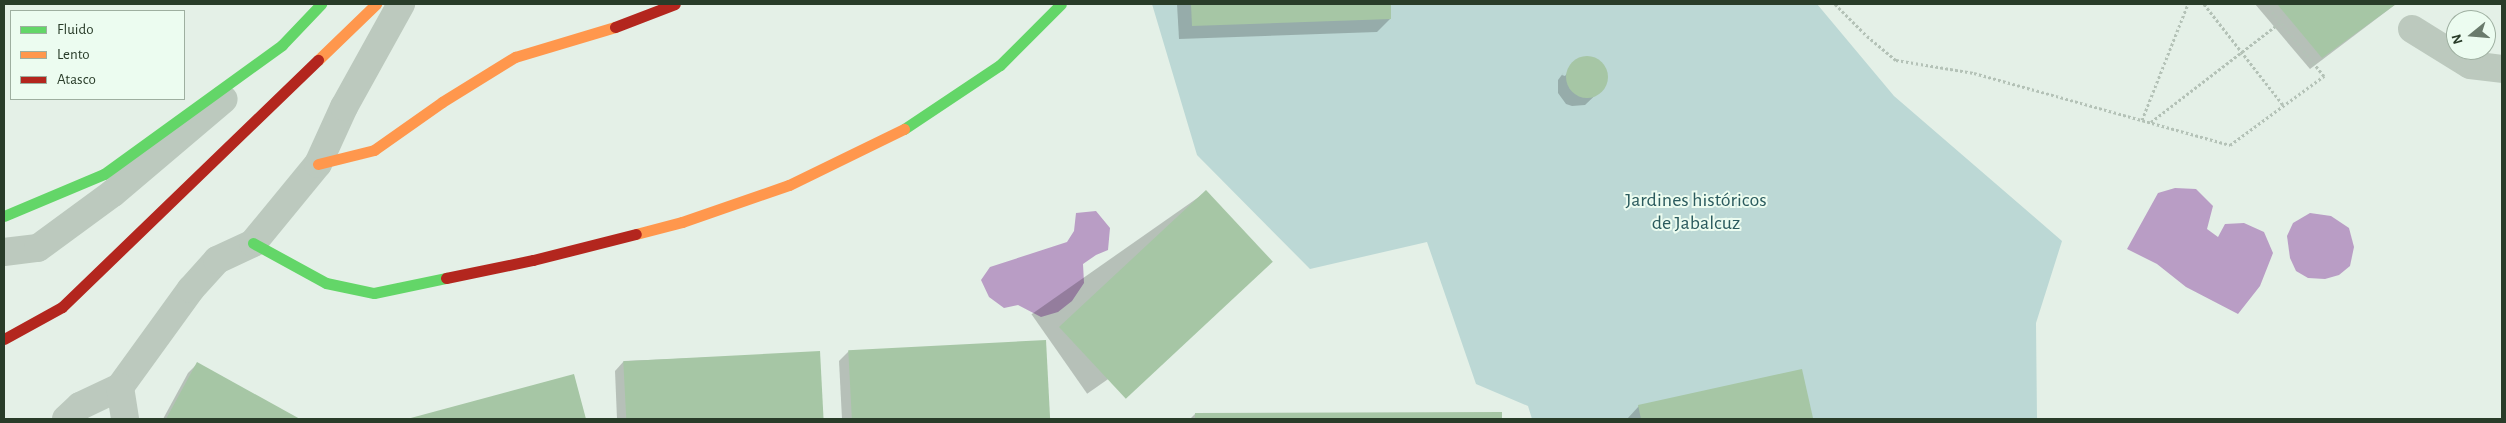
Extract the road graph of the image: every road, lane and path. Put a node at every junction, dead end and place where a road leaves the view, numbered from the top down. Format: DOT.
graph roads {
  1 [pos="321,4"];
  2 [pos="376,4"];
  3 [pos="401,4"];
  4 [pos="675,4"];
  5 [pos="1061,4"];
  6 [pos="1836,4"];
  7 [pos="2188,4"];
  8 [pos="2204,4"];
  9 [pos="2266,4"];
  10 [pos="2281,22"];
  11 [pos="2412,29"];
  12 [pos="282,45"];
  13 [pos="2242,53"];
  14 [pos="2502,69"];
  15 [pos="2284,106"];
  16 [pos="2142,120"];
  17 [pos="2151,122"];
  18 [pos="318,164"];
  19 [pos="4,216"];
  20 [pos="253,243"];
  21 [pos="4,252"];
  22 [pos="4,339"];
  23 [pos="120,387"];
  24 [pos="66,419"];
  25 [pos="125,419"];
  1 -- 12 [label="street"];
  2 -- 22 [label="street"];
  3 -- 18 [label="street"];
  4 -- 18 [label="street"];
  5 -- 20 [label="street"];
  6 -- 16 [label="path"];
  7 -- 16 [label="path"];
  8 -- 13 [label="path"];
  9 -- 10 [label="path"];
  10 -- 13 [label="path"];
  10 -- 15 [label="path"];
  11 -- 14 [label="street"];
  12 -- 19 [label="street"];
  12 -- 21 [label="street"];
  13 -- 15 [label="path"];
  13 -- 17 [label="path"];
  15 -- 17 [label="path"];
  16 -- 17 [label="path"];
  18 -- 20 [label="street"];
  20 -- 23 [label="street"];
  23 -- 24 [label="street"];
  23 -- 25 [label="street"];
}
